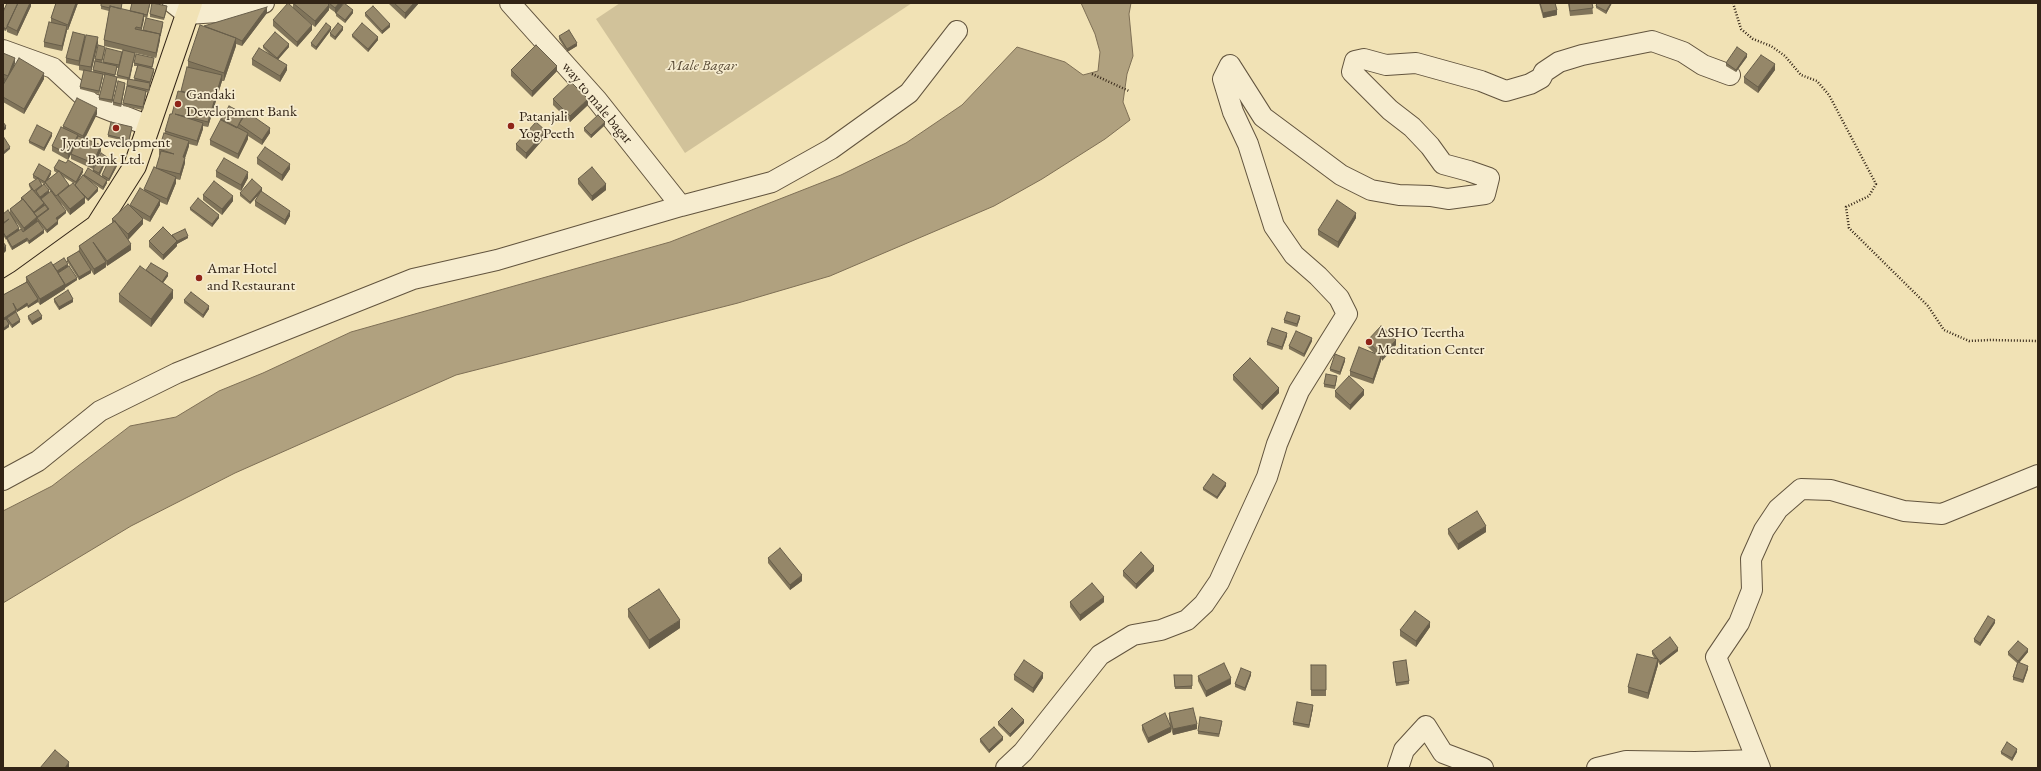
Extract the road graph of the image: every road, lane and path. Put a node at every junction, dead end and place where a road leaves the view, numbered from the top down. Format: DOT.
graph roads {
  1 [pos="264,3"];
  2 [pos="510,3"];
  3 [pos="1733,3"];
  4 [pos="184,7"];
  5 [pos="957,31"];
  6 [pos="3,50"];
  7 [pos="1092,74"];
  8 [pos="1730,74"];
  9 [pos="1129,91"];
  10 [pos="149,126"];
  11 [pos="681,206"];
  12 [pos="3,292"];
  13 [pos="2038,341"];
  14 [pos="2038,475"];
  15 [pos="3,480"];
  16 [pos="1758,764"];
  17 [pos="1006,768"];
  18 [pos="1398,768"];
  19 [pos="1483,768"];
  20 [pos="1597,768"];
  1 -- 4 [label="street"];
  2 -- 11 [label="street, way to male bagar"];
  3 -- 13 [label="path"];
  4 -- 10 [label="highway"];
  5 -- 11 [label="street"];
  6 -- 10 [label="street"];
  7 -- 9 [label="path"];
  8 -- 17 [label="street"];
  10 -- 12 [label="highway"];
  11 -- 15 [label="street"];
  14 -- 16 [label="street"];
  16 -- 20 [label="street"];
  18 -- 19 [label="street"];
}
